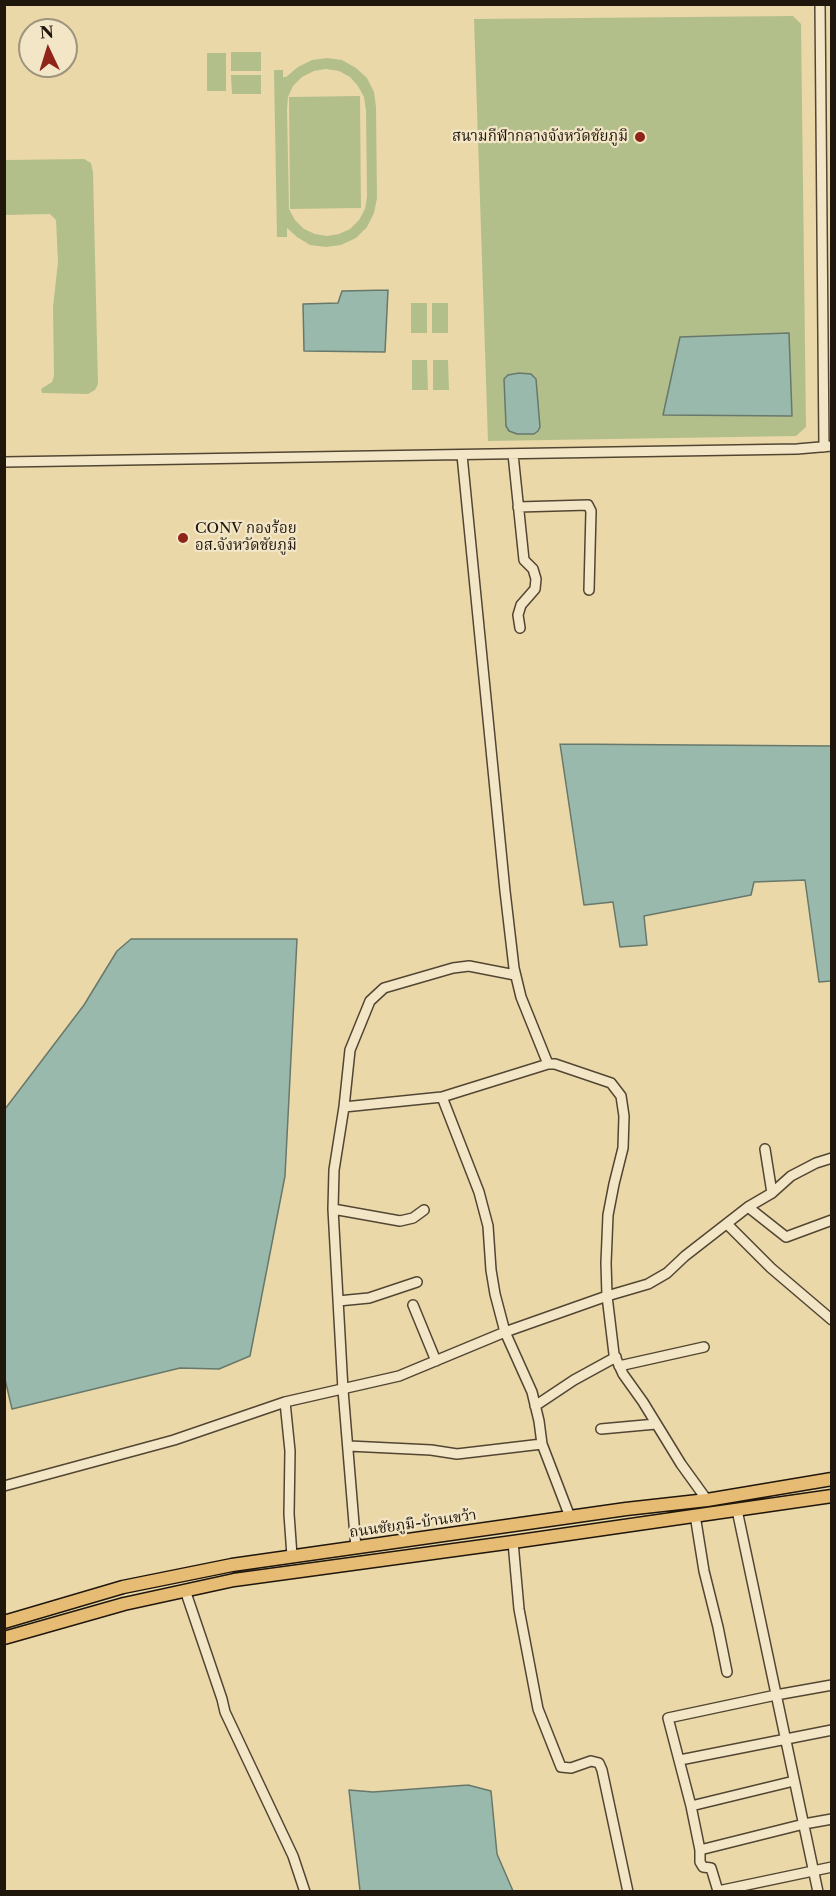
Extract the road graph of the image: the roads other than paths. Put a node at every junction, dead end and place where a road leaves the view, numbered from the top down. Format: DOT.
graph roads {
  1 [pos="820,4"];
  2 [pos="827,151"];
  3 [pos="828,447"];
  4 [pos="513,454"];
  5 [pos="462,455"];
  6 [pos="4,462"];
  7 [pos="518,507"];
  8 [pos="589,590"];
  9 [pos="520,628"];
  10 [pos="515,975"];
  11 [pos="548,1064"];
  12 [pos="442,1097"];
  13 [pos="344,1107"];
  14 [pos="765,1149"];
  15 [pos="831,1158"];
  16 [pos="772,1193"];
  17 [pos="748,1207"];
  18 [pos="333,1209"];
  19 [pos="424,1210"];
  20 [pos="831,1220"];
  21 [pos="727,1224"];
  22 [pos="417,1282"];
  23 [pos="607,1296"];
  24 [pos="338,1301"];
  25 [pos="413,1305"];
  26 [pos="831,1320"];
  27 [pos="505,1332"];
  28 [pos="704,1347"];
  29 [pos="436,1361"];
  30 [pos="618,1362"];
  31 [pos="343,1390"];
  32 [pos="285,1402"];
  33 [pos="535,1406"];
  34 [pos="656,1424"];
  35 [pos="601,1429"];
  36 [pos="542,1444"];
  37 [pos="349,1446"];
  38 [pos="831,1479"];
  39 [pos="4,1486"];
  40 [pos="831,1496"];
  41 [pos="707,1500"];
  42 [pos="737,1510"];
  43 [pos="695,1515"];
  44 [pos="570,1517"];
  45 [pos="398,1541"];
  46 [pos="513,1542"];
  47 [pos="356,1548"];
  48 [pos="292,1556"];
  49 [pos="402,1557"];
  50 [pos="185,1590"];
  51 [pos="4,1622"];
  52 [pos="4,1638"];
  53 [pos="727,1672"];
  54 [pos="831,1685"];
  55 [pos="776,1695"];
  56 [pos="831,1730"];
  57 [pos="785,1739"];
  58 [pos="680,1760"];
  59 [pos="794,1780"];
  60 [pos="691,1806"];
  61 [pos="831,1820"];
  62 [pos="804,1824"];
  63 [pos="700,1850"];
  64 [pos="831,1867"];
  65 [pos="813,1870"];
  66 [pos="768,1881"];
  67 [pos="305,1892"];
  68 [pos="628,1892"];
  69 [pos="770,1892"];
  70 [pos="818,1892"];
  1 -- 2 [label="street"];
  2 -- 3 [label="street"];
  3 -- 4 [label="street"];
  4 -- 5 [label="street"];
  4 -- 7 [label="street"];
  5 -- 6 [label="street"];
  5 -- 10 [label="street"];
  7 -- 8 [label="street"];
  7 -- 9 [label="street"];
  10 -- 11 [label="street"];
  10 -- 13 [label="street"];
  11 -- 12 [label="street"];
  11 -- 23 [label="street"];
  12 -- 13 [label="street"];
  12 -- 27 [label="street"];
  13 -- 18 [label="street"];
  14 -- 16 [label="street"];
  15 -- 16 [label="street"];
  16 -- 17 [label="street"];
  17 -- 20 [label="street"];
  17 -- 21 [label="street"];
  18 -- 19 [label="street"];
  18 -- 24 [label="street"];
  21 -- 23 [label="street"];
  21 -- 26 [label="street"];
  22 -- 24 [label="street"];
  23 -- 27 [label="street"];
  23 -- 30 [label="street"];
  24 -- 31 [label="street"];
  25 -- 29 [label="street"];
  27 -- 29 [label="street"];
  27 -- 33 [label="street"];
  28 -- 30 [label="street"];
  29 -- 31 [label="street"];
  30 -- 33 [label="street"];
  30 -- 34 [label="street"];
  31 -- 32 [label="street"];
  31 -- 37 [label="street"];
  32 -- 39 [label="street"];
  32 -- 48 [label="street"];
  33 -- 36 [label="street"];
  34 -- 35 [label="street"];
  34 -- 41 [label="street"];
  36 -- 37 [label="street"];
  36 -- 44 [label="street"];
  37 -- 47 [label="street"];
  38 -- 41 [label="main road, ถนนชัยภูมิ-บ้านเขว้า"];
  40 -- 42 [label="main road, ถนนชัยภูมิ-บ้านเขว้า"];
  41 -- 44 [label="main road, ถนนชัยภูมิ-บ้านเขว้า"];
  42 -- 43 [label="main road, ถนนชัยภูมิ-บ้านเขว้า"];
  42 -- 55 [label="street"];
  43 -- 46 [label="main road, ถนนชัยภูมิ-บ้านเขว้า"];
  43 -- 53 [label="street"];
  44 -- 45 [label="main road, ถนนชัยภูมิ-บ้านเขว้า"];
  45 -- 47 [label="main road, ถนนชัยภูมิ-บ้านเขว้า"];
  45 -- 49 [label="main road"];
  46 -- 49 [label="main road, ถนนชัยภูมิ-บ้านเขว้า"];
  46 -- 68 [label="street"];
  47 -- 48 [label="main road, ถนนชัยภูมิ-บ้านเขว้า"];
  48 -- 51 [label="main road, ถนนชัยภูมิ-บ้านเขว้า"];
  49 -- 50 [label="main road, ถนนชัยภูมิ-บ้านเขว้า"];
  50 -- 52 [label="main road, ถนนชัยภูมิ-บ้านเขว้า"];
  50 -- 67 [label="street"];
  54 -- 55 [label="street"];
  55 -- 57 [label="street"];
  55 -- 58 [label="street"];
  56 -- 57 [label="street"];
  57 -- 58 [label="street"];
  57 -- 59 [label="street"];
  58 -- 60 [label="street"];
  59 -- 60 [label="street"];
  59 -- 62 [label="street"];
  60 -- 63 [label="street"];
  61 -- 62 [label="street"];
  62 -- 63 [label="street"];
  62 -- 65 [label="street"];
  63 -- 66 [label="street"];
  64 -- 65 [label="street"];
  65 -- 66 [label="street"];
  65 -- 70 [label="street"];
  66 -- 69 [label="street"];
}
